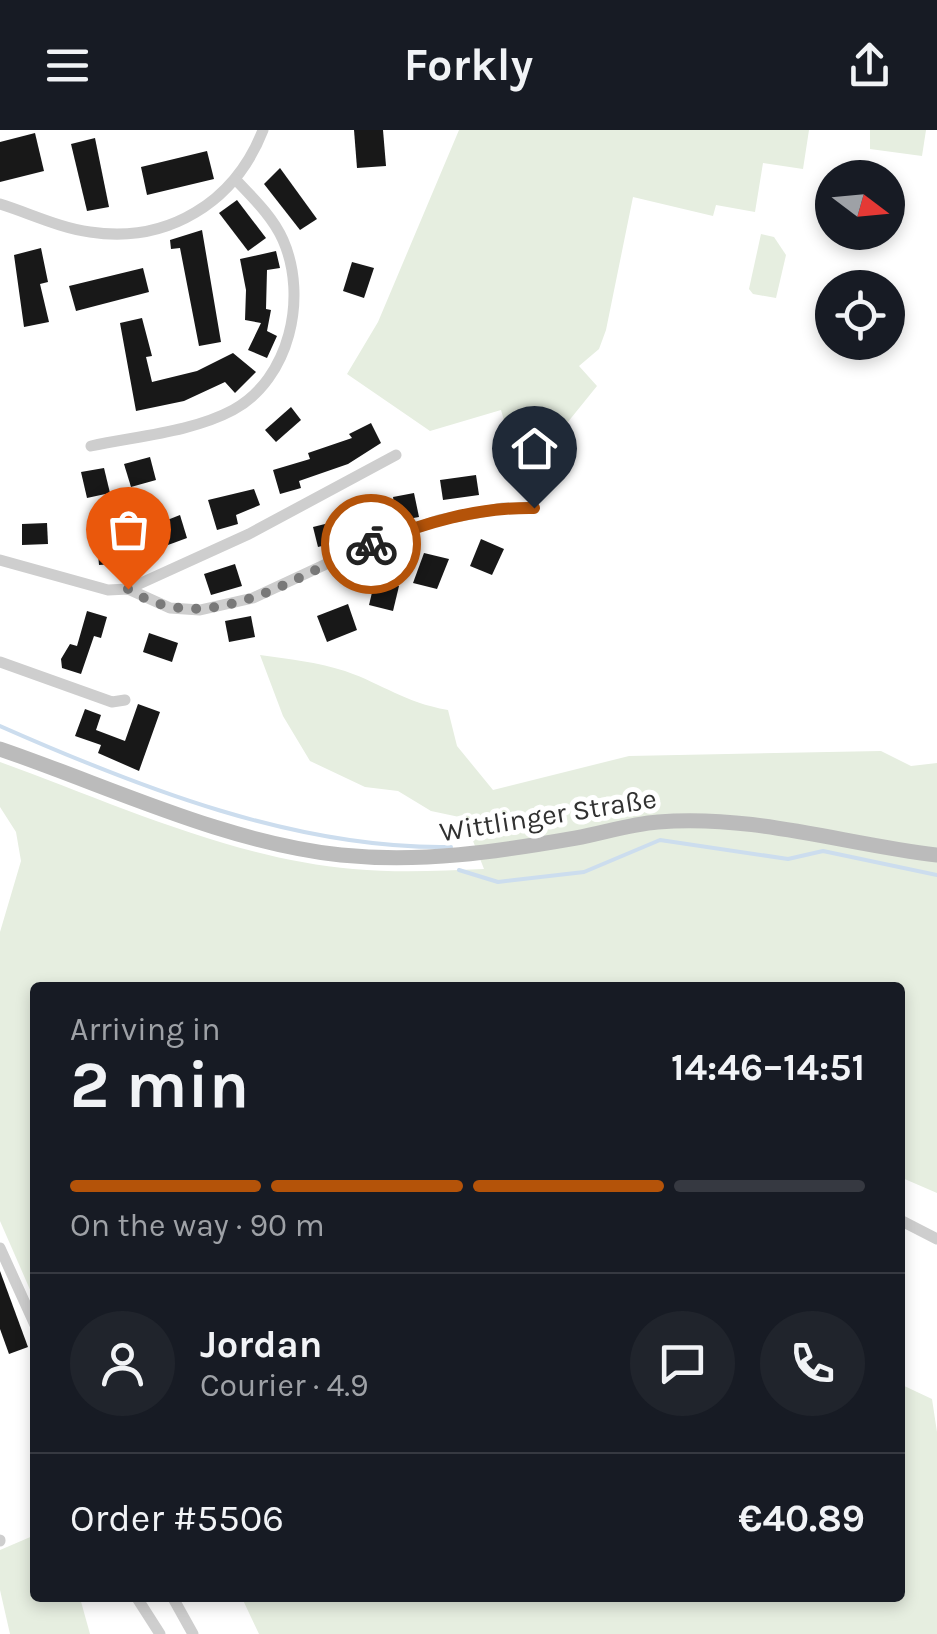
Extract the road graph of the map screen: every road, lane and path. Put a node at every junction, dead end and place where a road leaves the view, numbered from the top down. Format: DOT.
graph roads {
  1 [pos="263,130"];
  2 [pos="236,180"];
  3 [pos="0,204"];
  4 [pos="91,446"];
  5 [pos="396,455"];
  6 [pos="534,508"];
  7 [pos="0,560"];
  8 [pos="128,589"];
  9 [pos="0,662"];
  10 [pos="125,700"];
  11 [pos="0,749"];
  12 [pos="937,855"];
  13 [pos="905,1223"];
  14 [pos="937,1240"];
  15 [pos="0,1248"];
  16 [pos="30,1313"];
  17 [pos="140,1602"];
  18 [pos="175,1602"];
  19 [pos="160,1634"];
  20 [pos="193,1634"];
  1 -- 2 [label="street"];
  2 -- 3 [label="street"];
  2 -- 4 [label="street"];
  5 -- 8 [label="street"];
  6 -- 8 [label="street"];
  7 -- 8 [label="street"];
  9 -- 10 [label="street"];
  11 -- 12 [label="street, Wittlinger Straße"];
  13 -- 14 [label="street"];
  15 -- 16 [label="street"];
  17 -- 19 [label="street"];
  18 -- 20 [label="street"];
}
